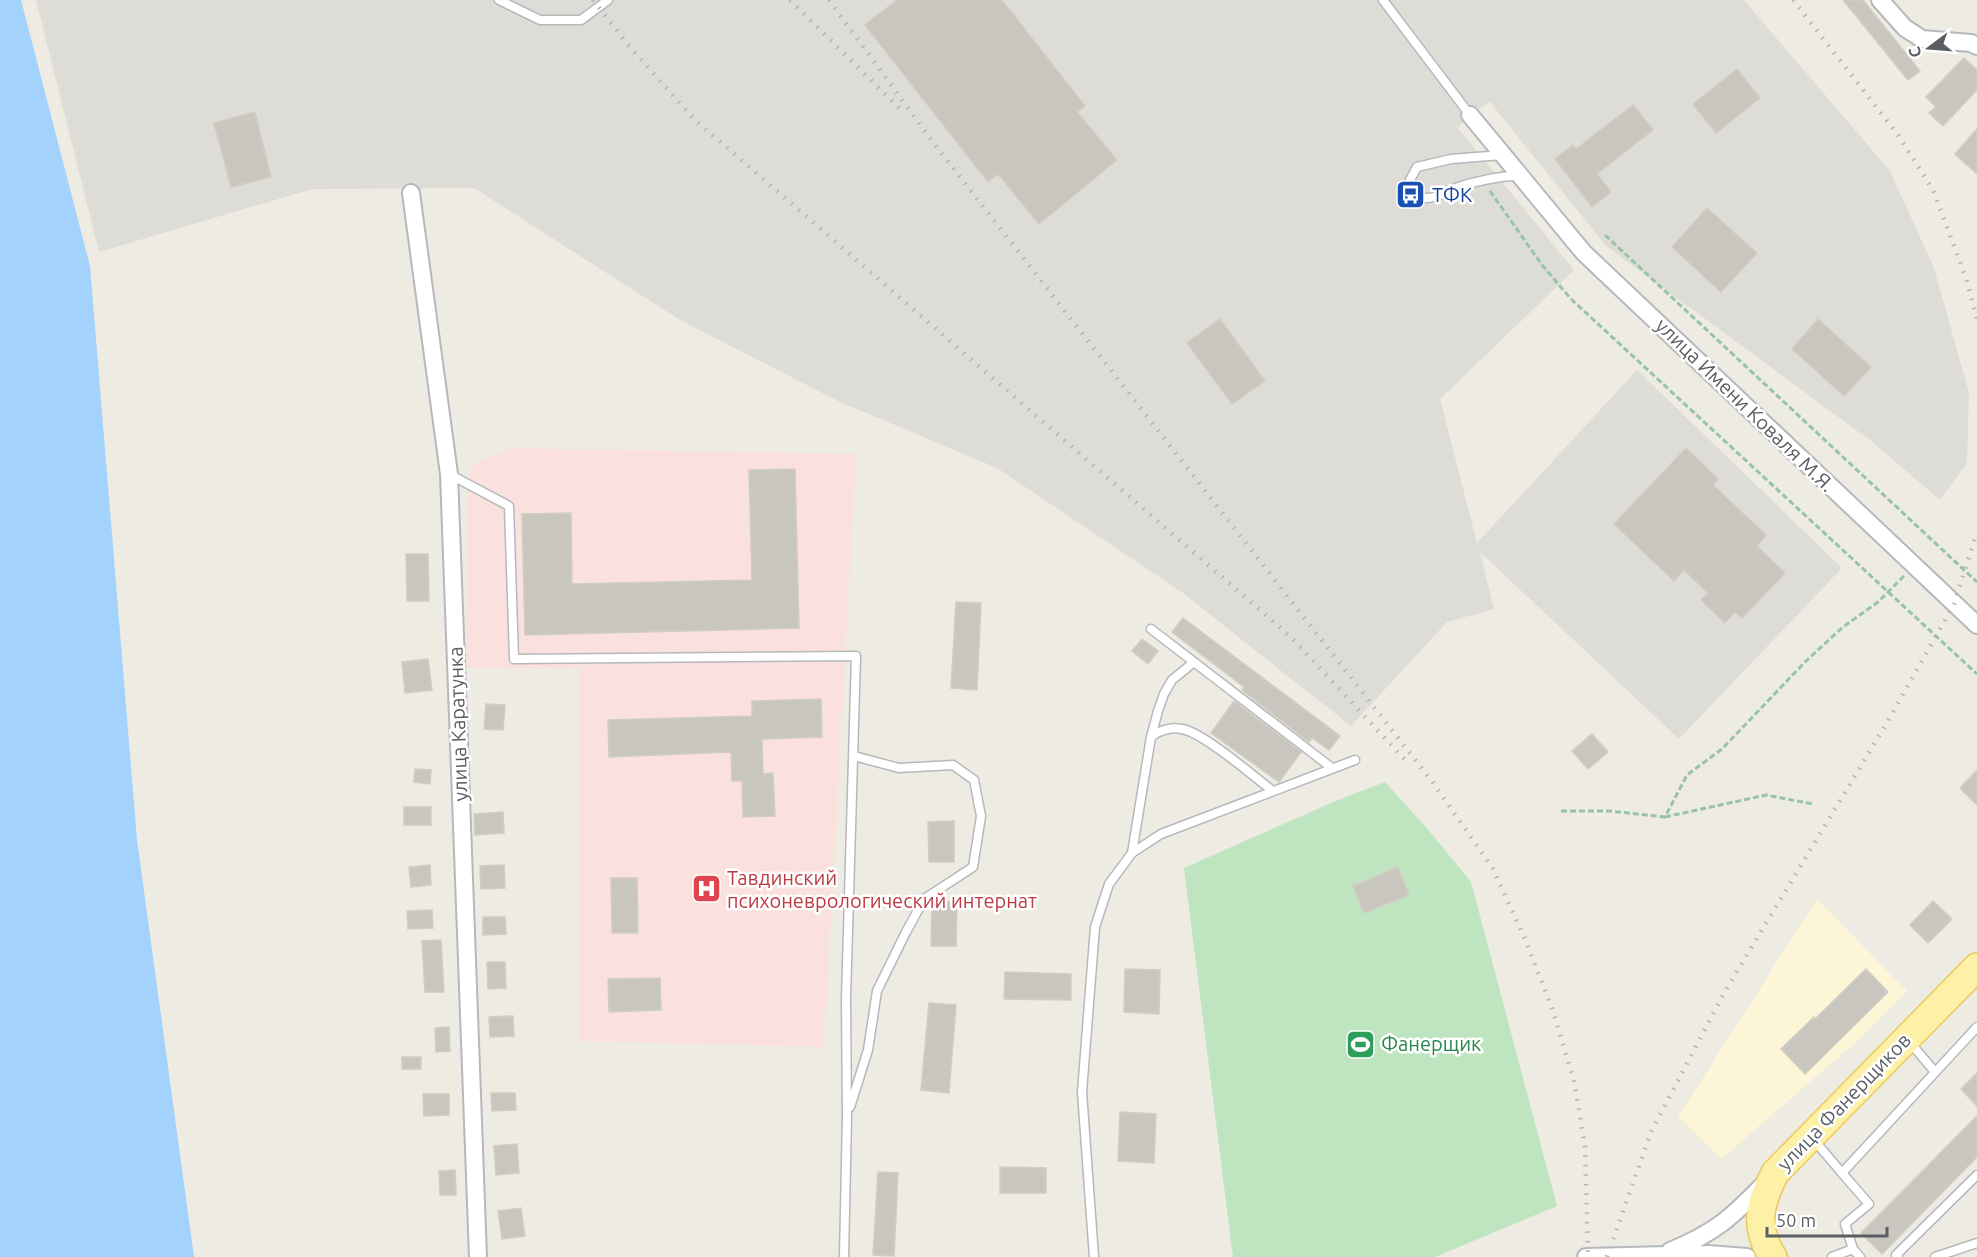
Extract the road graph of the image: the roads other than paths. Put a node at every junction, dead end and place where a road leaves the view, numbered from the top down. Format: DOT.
graph roads {
  1 [pos="499,0"];
  2 [pos="608,0"];
  3 [pos="1383,0"];
  4 [pos="1880,0"];
  5 [pos="1977,46"];
  6 [pos="1470,115"];
  7 [pos="1503,155"];
  8 [pos="1521,176"];
  9 [pos="411,193"];
  10 [pos="449,474"];
  11 [pos="1977,625"];
  12 [pos="1151,629"];
  13 [pos="1194,662"];
  14 [pos="1151,737"];
  15 [pos="854,756"];
  16 [pos="1355,760"];
  17 [pos="1332,768"];
  18 [pos="1273,790"];
  19 [pos="1132,853"];
  20 [pos="1977,967"];
  21 [pos="1977,1027"];
  22 [pos="1907,1038"];
  23 [pos="1935,1072"];
  24 [pos="847,1116"];
  25 [pos="1811,1136"];
  26 [pos="1774,1173"];
  27 [pos="1842,1173"];
  28 [pos="1977,1175"];
  29 [pos="1977,1244"];
  30 [pos="1853,1249"];
  31 [pos="1661,1255"];
  32 [pos="478,1257"];
  33 [pos="844,1257"];
  34 [pos="1094,1257"];
  35 [pos="1587,1257"];
  36 [pos="1747,1257"];
  37 [pos="1773,1257"];
  38 [pos="1832,1257"];
  39 [pos="1860,1257"];
  40 [pos="1898,1257"];
  41 [pos="1935,1257"];
  1 -- 2 [label="lane"];
  3 -- 6 [label="lane"];
  4 -- 5 [label="street"];
  6 -- 7 [label="street, улица Имени Коваля М.Я."];
  7 -- 8 [label="street, улица Имени Коваля М.Я."];
  7 -- 8 [label="lane"];
  8 -- 11 [label="street, улица Имени Коваля М.Я."];
  9 -- 10 [label="street, улица Каратунка"];
  10 -- 15 [label="lane"];
  10 -- 32 [label="street, улица Каратунка"];
  12 -- 13 [label="lane"];
  13 -- 14 [label="lane"];
  13 -- 17 [label="lane"];
  14 -- 18 [label="lane"];
  14 -- 19 [label="lane"];
  15 -- 24 [label="lane"];
  15 -- 24 [label="lane"];
  16 -- 17 [label="lane"];
  17 -- 18 [label="lane"];
  18 -- 19 [label="lane"];
  19 -- 34 [label="lane"];
  20 -- 22 [label="main road, улица Фанерщиков"];
  21 -- 23 [label="lane"];
  22 -- 23 [label="lane"];
  22 -- 25 [label="main road, улица Фанерщиков"];
  23 -- 27 [label="lane"];
  24 -- 33 [label="lane"];
  25 -- 26 [label="main road, улица Фанерщиков"];
  25 -- 27 [label="lane"];
  26 -- 31 [label="street"];
  26 -- 37 [label="main road, улица Фанерщиков"];
  27 -- 30 [label="lane"];
  28 -- 40 [label="lane"];
  29 -- 41 [label="lane"];
  30 -- 38 [label="lane"];
  30 -- 39 [label="lane"];
  31 -- 35 [label="street"];
  31 -- 36 [label="street"];
}
